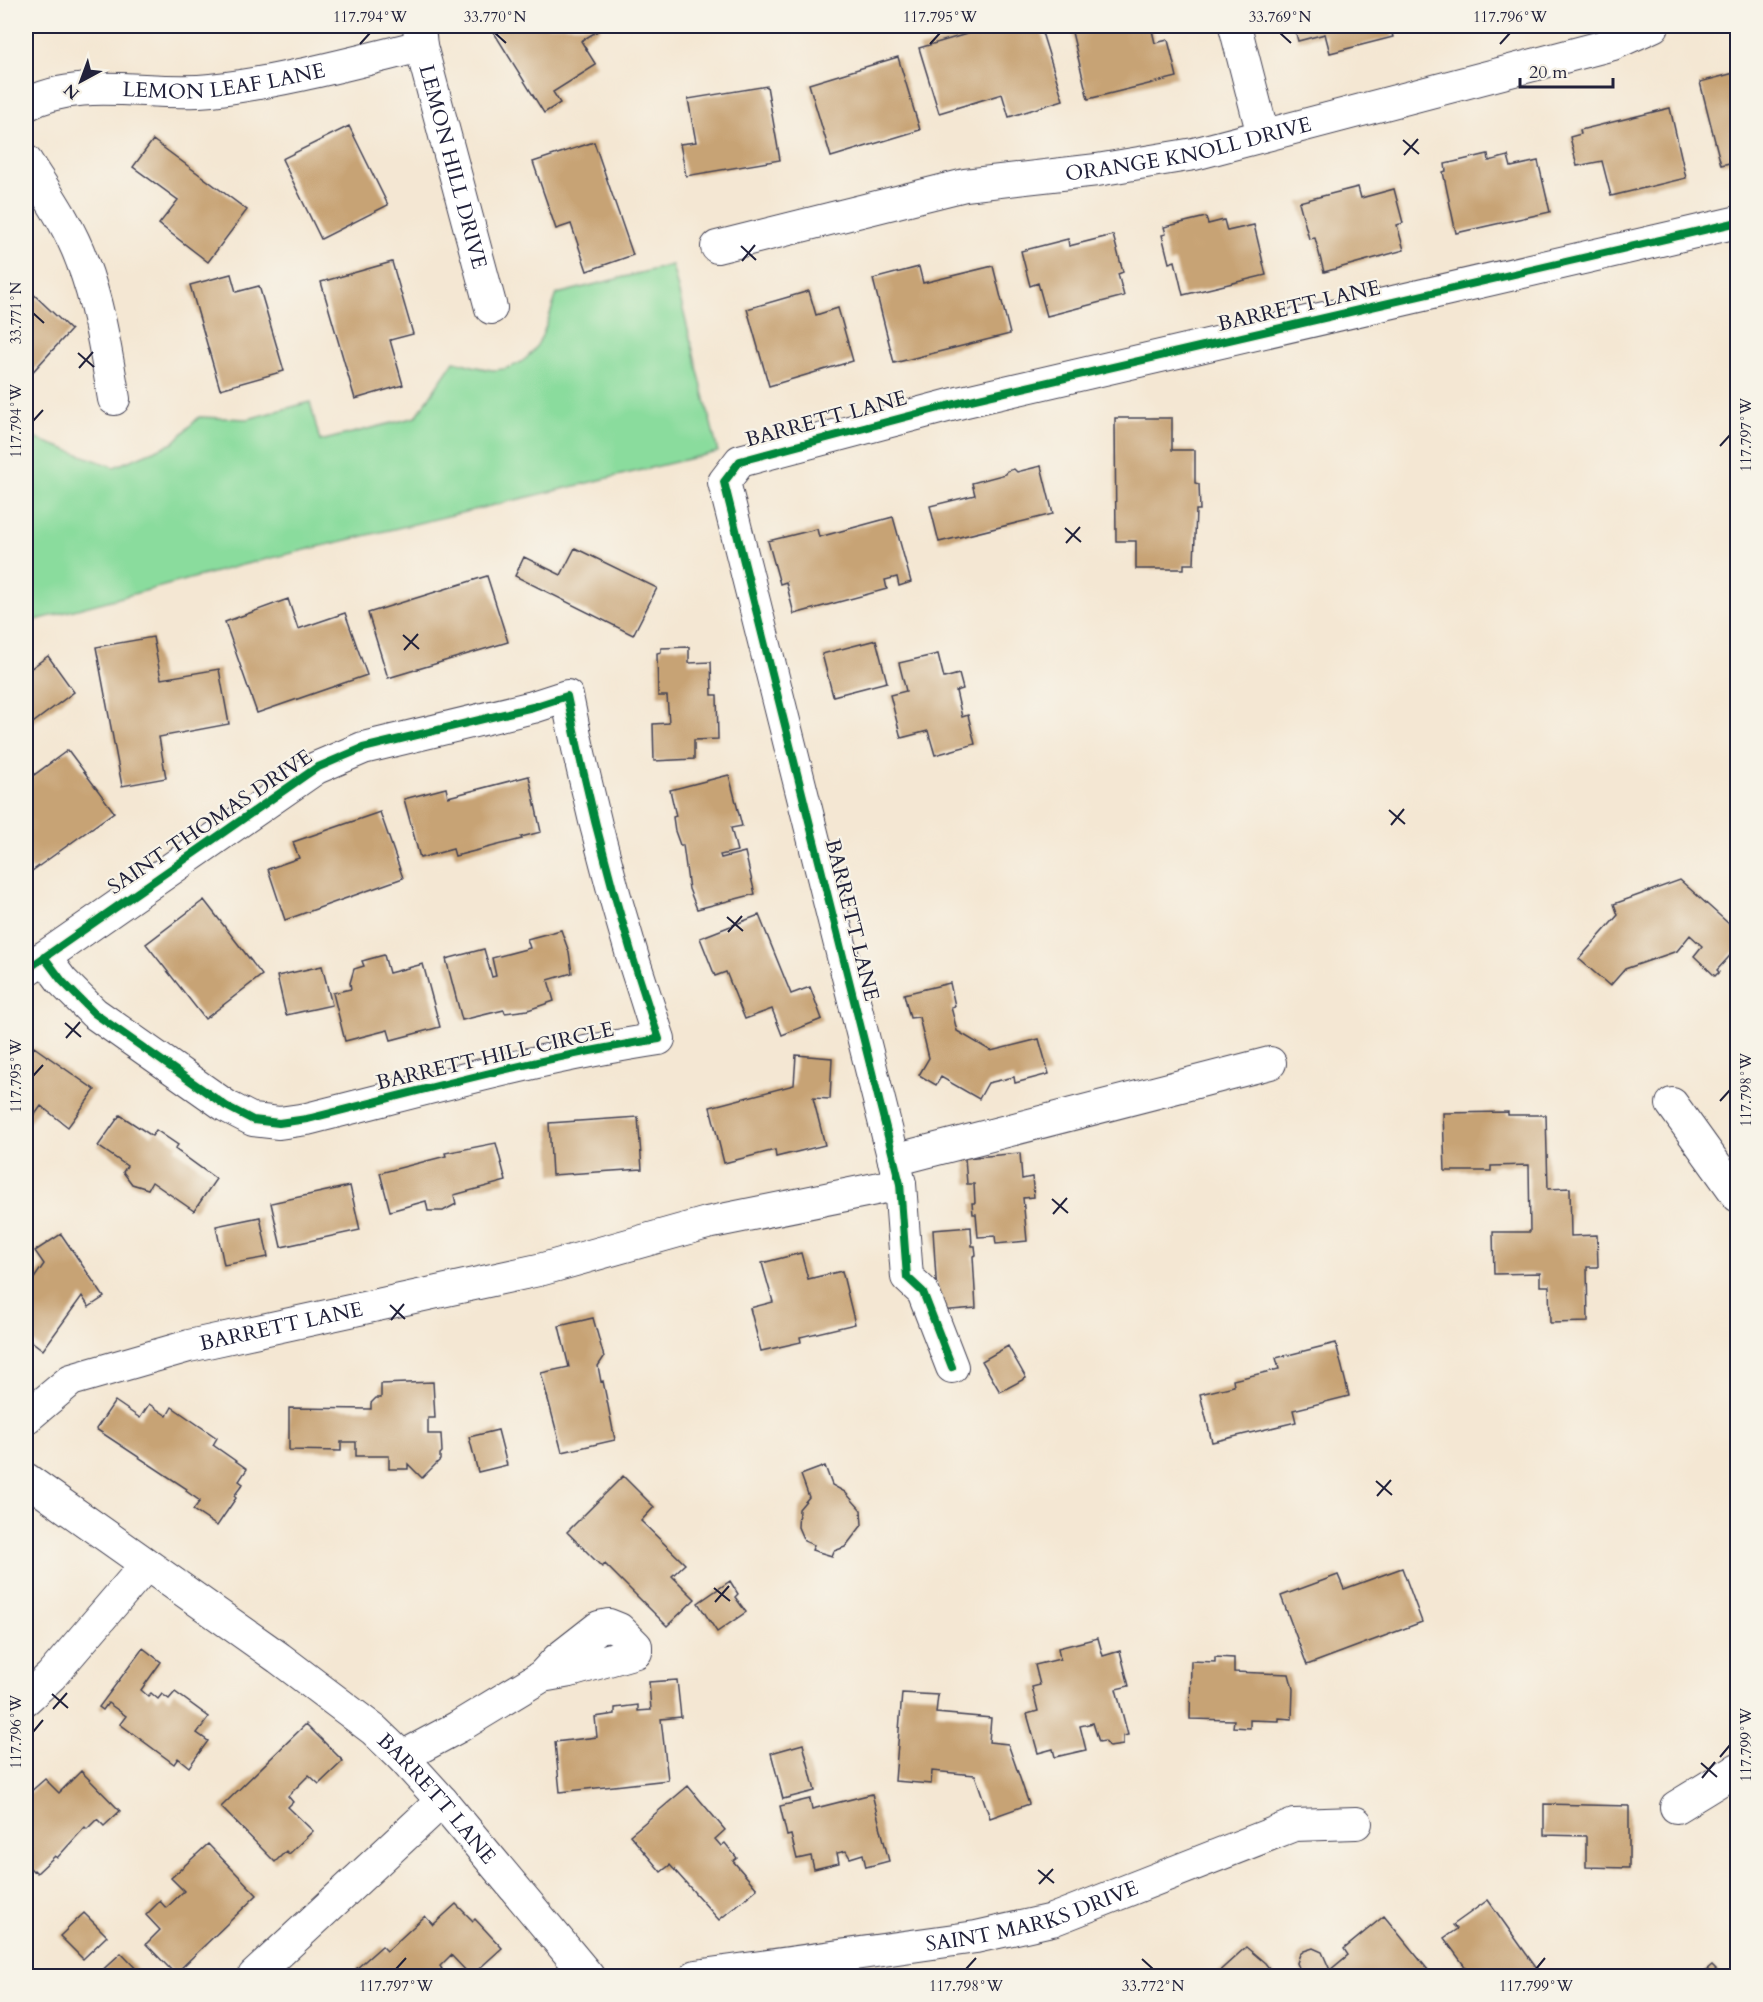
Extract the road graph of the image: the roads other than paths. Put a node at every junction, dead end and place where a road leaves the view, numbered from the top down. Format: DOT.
graph roads {
  1 [pos="1234,26"];
  2 [pos="1653,26"];
  3 [pos="420,36"];
  4 [pos="26,105"];
  5 [pos="1263,135"];
  6 [pos="26,161"];
  7 [pos="1737,222"];
  8 [pos="717,247"];
  9 [pos="491,308"];
  10 [pos="114,399"];
  11 [pos="567,696"];
  12 [pos="35,964"];
  13 [pos="1270,1063"];
  14 [pos="1672,1104"];
  15 [pos="897,1172"];
  16 [pos="1737,1196"];
  17 [pos="952,1367"];
  18 [pos="26,1418"];
  19 [pos="26,1479"];
  20 [pos="146,1565"];
  21 [pos="542,1676"];
  22 [pos="26,1699"];
  23 [pos="402,1757"];
  24 [pos="1737,1769"];
  25 [pos="442,1801"];
  26 [pos="1676,1807"];
  27 [pos="1356,1823"];
  28 [pos="254,1977"];
  29 [pos="588,1977"];
  30 [pos="696,1977"];
  1 -- 5 [label="street"];
  2 -- 5 [label="street, ORANGE KNOLL DRIVE"];
  3 -- 4 [label="street, LEMON LEAF LANE"];
  3 -- 9 [label="street, LEMON HILL DRIVE"];
  5 -- 8 [label="street, ORANGE KNOLL DRIVE"];
  6 -- 10 [label="street"];
  7 -- 15 [label="street, BARRETT LANE"];
  11 -- 12 [label="street, SAINT THOMAS DRIVE"];
  11 -- 12 [label="street, BARRETT HILL CIRCLE"];
  13 -- 15 [label="street"];
  14 -- 16 [label="street"];
  15 -- 17 [label="street, BARRETT LANE"];
  15 -- 18 [label="street, BARRETT LANE"];
  19 -- 20 [label="street, BARRETT LANE"];
  20 -- 22 [label="street"];
  20 -- 23 [label="street, BARRETT LANE"];
  21 -- 23 [label="street"];
  23 -- 25 [label="street, BARRETT LANE"];
  24 -- 26 [label="street"];
  25 -- 28 [label="street"];
  25 -- 29 [label="street, BARRETT LANE"];
  27 -- 30 [label="street, SAINT MARKS DRIVE"];
}
